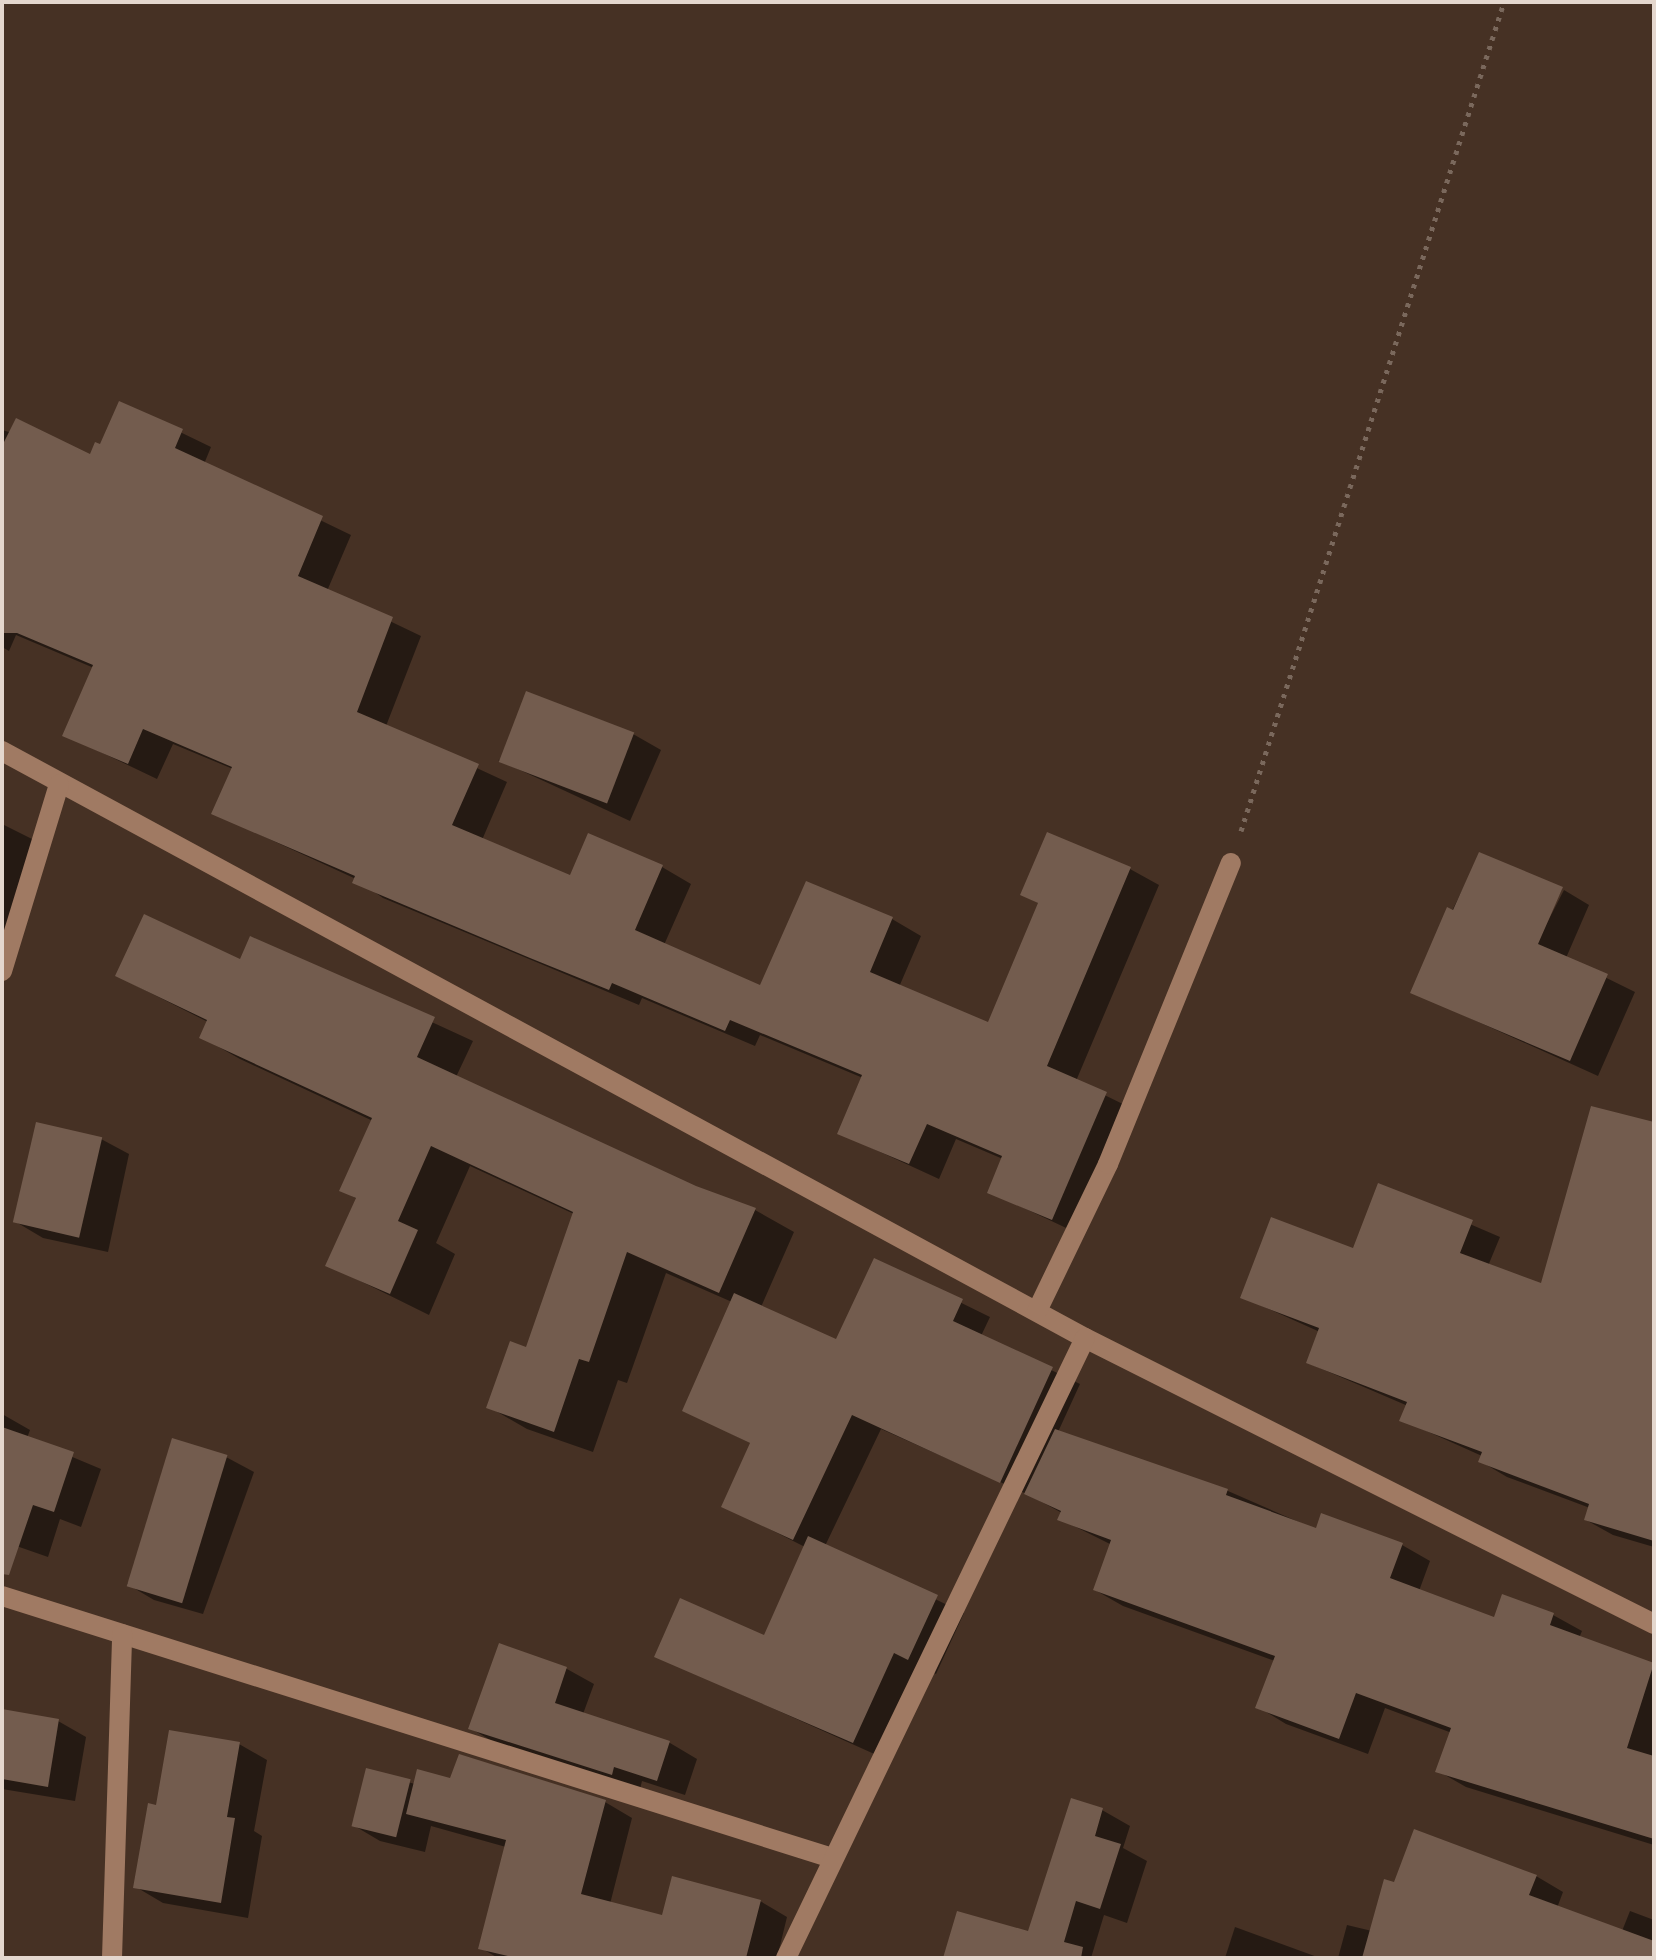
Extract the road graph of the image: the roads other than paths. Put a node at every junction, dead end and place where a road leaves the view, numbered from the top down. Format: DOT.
graph roads {
  1 [pos="2,751"];
  2 [pos="59,784"];
  3 [pos="1231,863"];
  4 [pos="2,971"];
  5 [pos="1037,1311"];
  6 [pos="1085,1338"];
  7 [pos="2,1596"];
  8 [pos="1654,1624"];
  9 [pos="122,1634"];
  10 [pos="832,1858"];
  11 [pos="112,1958"];
  12 [pos="786,1958"];
  1 -- 2 [label="street"];
  2 -- 4 [label="street"];
  2 -- 5 [label="street"];
  3 -- 5 [label="street"];
  5 -- 6 [label="street"];
  6 -- 8 [label="street"];
  6 -- 10 [label="street"];
  7 -- 9 [label="street"];
  9 -- 10 [label="street"];
  9 -- 11 [label="street"];
  10 -- 12 [label="street"];
}
